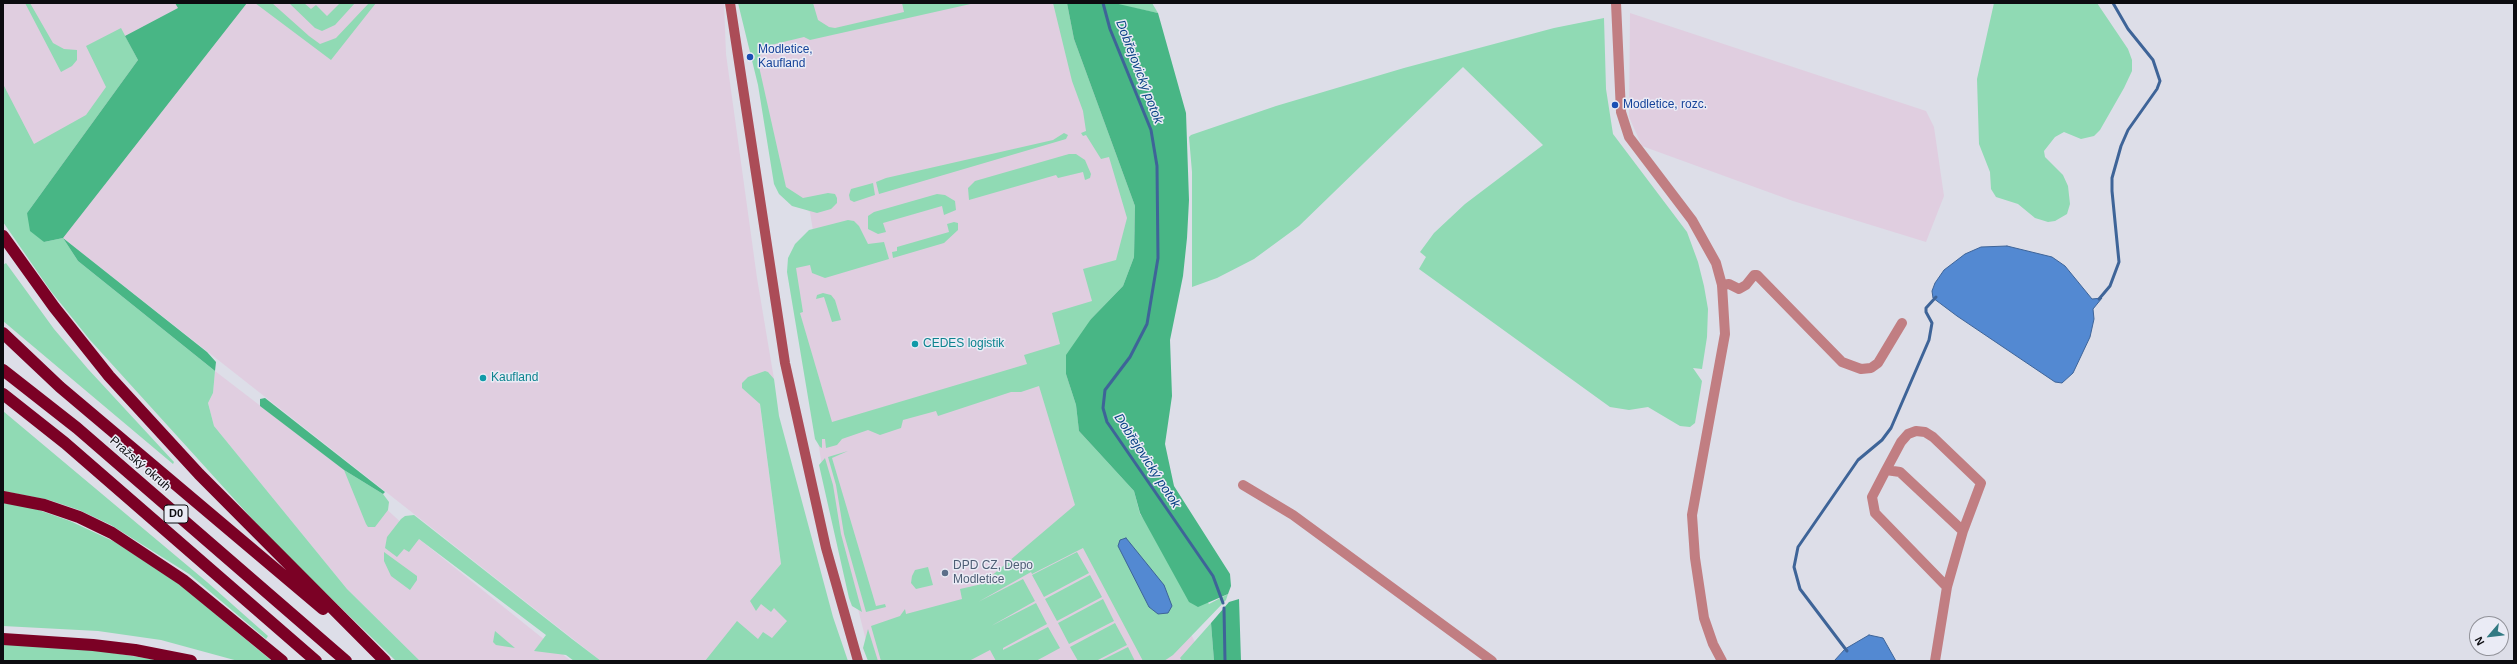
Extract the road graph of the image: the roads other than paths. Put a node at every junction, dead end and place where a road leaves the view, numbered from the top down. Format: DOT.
graph roads {
  1 [pos="730,3"];
  2 [pos="1616,3"];
  3 [pos="3,236"];
  4 [pos="1722,285"];
  5 [pos="1902,323"];
  6 [pos="3,333"];
  7 [pos="3,344"];
  8 [pos="3,370"];
  9 [pos="60,387"];
  10 [pos="3,394"];
  11 [pos="1886,470"];
  12 [pos="1243,485"];
  13 [pos="3,497"];
  14 [pos="1963,531"];
  15 [pos="1947,587"];
  16 [pos="3,639"];
  17 [pos="1720,660"];
  18 [pos="191,661"];
  19 [pos="282,661"];
  20 [pos="316,661"];
  21 [pos="346,661"];
  22 [pos="382,661"];
  23 [pos="385,661"];
  24 [pos="858,661"];
  25 [pos="1492,661"];
  26 [pos="1935,661"];
  1 -- 24 [label="main road"];
  2 -- 4 [label="street"];
  3 -- 23 [label="highway"];
  4 -- 5 [label="street"];
  4 -- 17 [label="street"];
  6 -- 9 [label="highway"];
  7 -- 9 [label="highway"];
  8 -- 21 [label="highway, Pražský okruh / D0"];
  9 -- 22 [label="highway"];
  10 -- 20 [label="highway, D0"];
  11 -- 14 [label="street"];
  11 -- 14 [label="street"];
  11 -- 15 [label="street"];
  12 -- 25 [label="street"];
  13 -- 19 [label="highway"];
  14 -- 15 [label="street"];
  15 -- 26 [label="street"];
  16 -- 18 [label="highway"];
}
